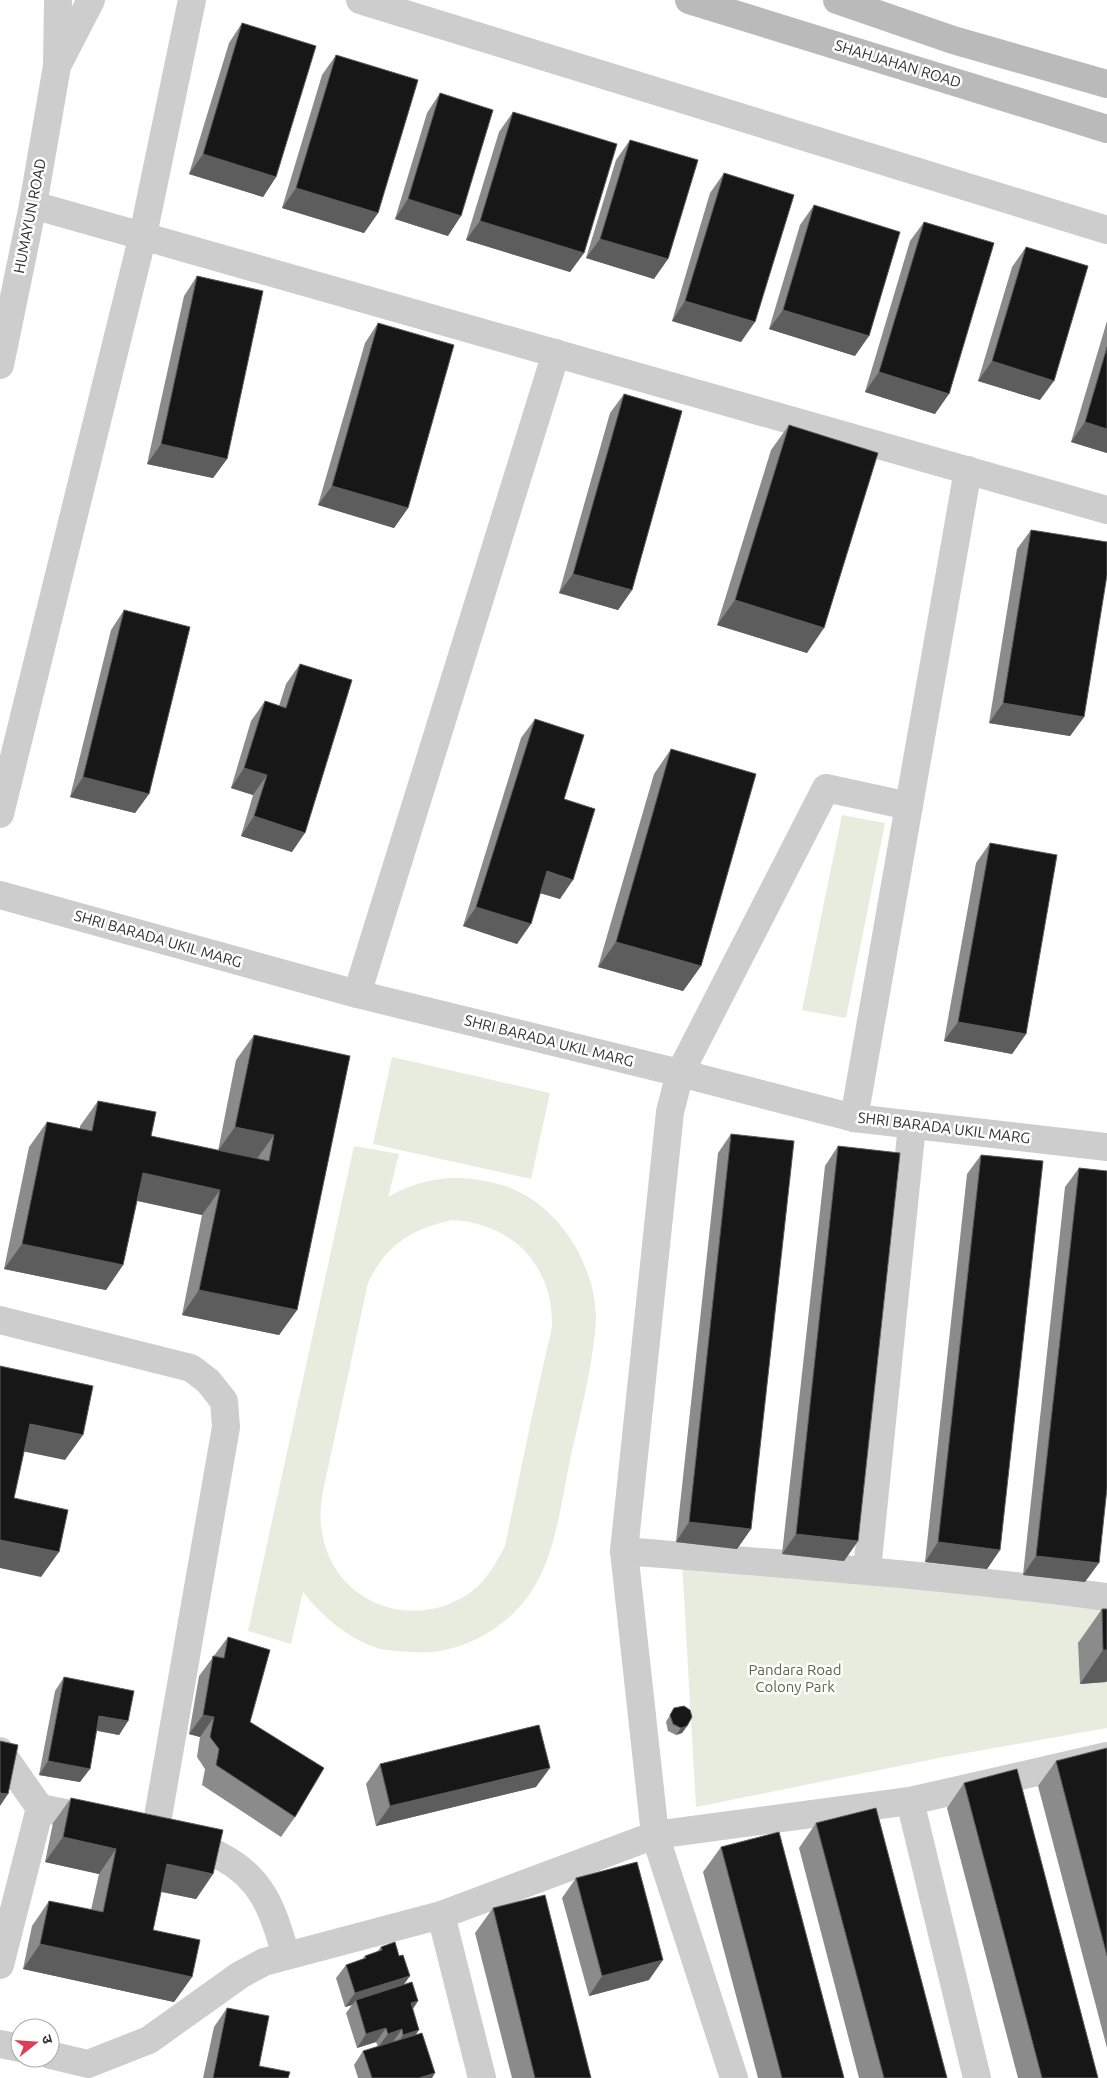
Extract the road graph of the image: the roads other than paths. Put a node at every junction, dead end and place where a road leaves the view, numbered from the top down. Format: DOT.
graph roads {
  1 [pos="58,0"];
  2 [pos="90,0"];
  3 [pos="192,0"];
  4 [pos="360,0"];
  5 [pos="688,0"];
  6 [pos="837,0"];
  7 [pos="57,66"];
  8 [pos="1107,84"];
  9 [pos="1107,129"];
  10 [pos="33,205"];
  11 [pos="1107,230"];
  12 [pos="143,235"];
  13 [pos="556,353"];
  14 [pos="0,365"];
  15 [pos="968,470"];
  16 [pos="1107,510"];
  17 [pos="909,806"];
  18 [pos="0,814"];
  19 [pos="0,894"];
  20 [pos="357,994"];
  21 [pos="680,1073"];
  22 [pos="854,1118"];
  23 [pos="912,1125"];
  24 [pos="1107,1147"];
  25 [pos="0,1320"];
  26 [pos="624,1551"];
  27 [pos="867,1570"];
  28 [pos="1107,1597"];
  29 [pos="0,1751"];
  30 [pos="1107,1756"];
  31 [pos="910,1801"];
  32 [pos="40,1808"];
  33 [pos="136,1829"];
  34 [pos="655,1836"];
  35 [pos="441,1915"];
  36 [pos="286,1956"];
  37 [pos="0,1965"];
  38 [pos="60,2059"];
  39 [pos="91,2071"];
  40 [pos="482,2078"];
  41 [pos="734,2078"];
  42 [pos="977,2078"];
  1 -- 7 [label="street, HUMAYUN ROAD"];
  2 -- 7 [label="street, HUMAYUN ROAD"];
  3 -- 12 [label="street"];
  4 -- 11 [label="street"];
  5 -- 9 [label="main road, SHAHJAHAN ROAD"];
  6 -- 8 [label="main road"];
  7 -- 10 [label="street, HUMAYUN ROAD"];
  10 -- 12 [label="street"];
  10 -- 14 [label="street, HUMAYUN ROAD"];
  12 -- 13 [label="street"];
  12 -- 18 [label="street"];
  13 -- 15 [label="street"];
  13 -- 20 [label="street"];
  15 -- 16 [label="street"];
  15 -- 17 [label="street"];
  17 -- 21 [label="street"];
  17 -- 22 [label="street"];
  19 -- 20 [label="street, SHRI BARADA UKIL MARG"];
  20 -- 21 [label="street, SHRI BARADA UKIL MARG"];
  21 -- 22 [label="street, SHRI BARADA UKIL MARG"];
  21 -- 26 [label="street"];
  22 -- 23 [label="street, SHRI BARADA UKIL MARG"];
  23 -- 24 [label="street, SHRI BARADA UKIL MARG"];
  23 -- 27 [label="street"];
  25 -- 33 [label="street"];
  26 -- 27 [label="street"];
  26 -- 34 [label="street"];
  27 -- 28 [label="street"];
  29 -- 32 [label="street"];
  30 -- 31 [label="street"];
  31 -- 34 [label="street"];
  31 -- 42 [label="street"];
  32 -- 33 [label="street"];
  32 -- 37 [label="street"];
  33 -- 36 [label="street"];
  34 -- 35 [label="street"];
  34 -- 41 [label="street"];
  35 -- 36 [label="street"];
  35 -- 40 [label="street"];
  36 -- 39 [label="street"];
  38 -- 39 [label="street"];
}
